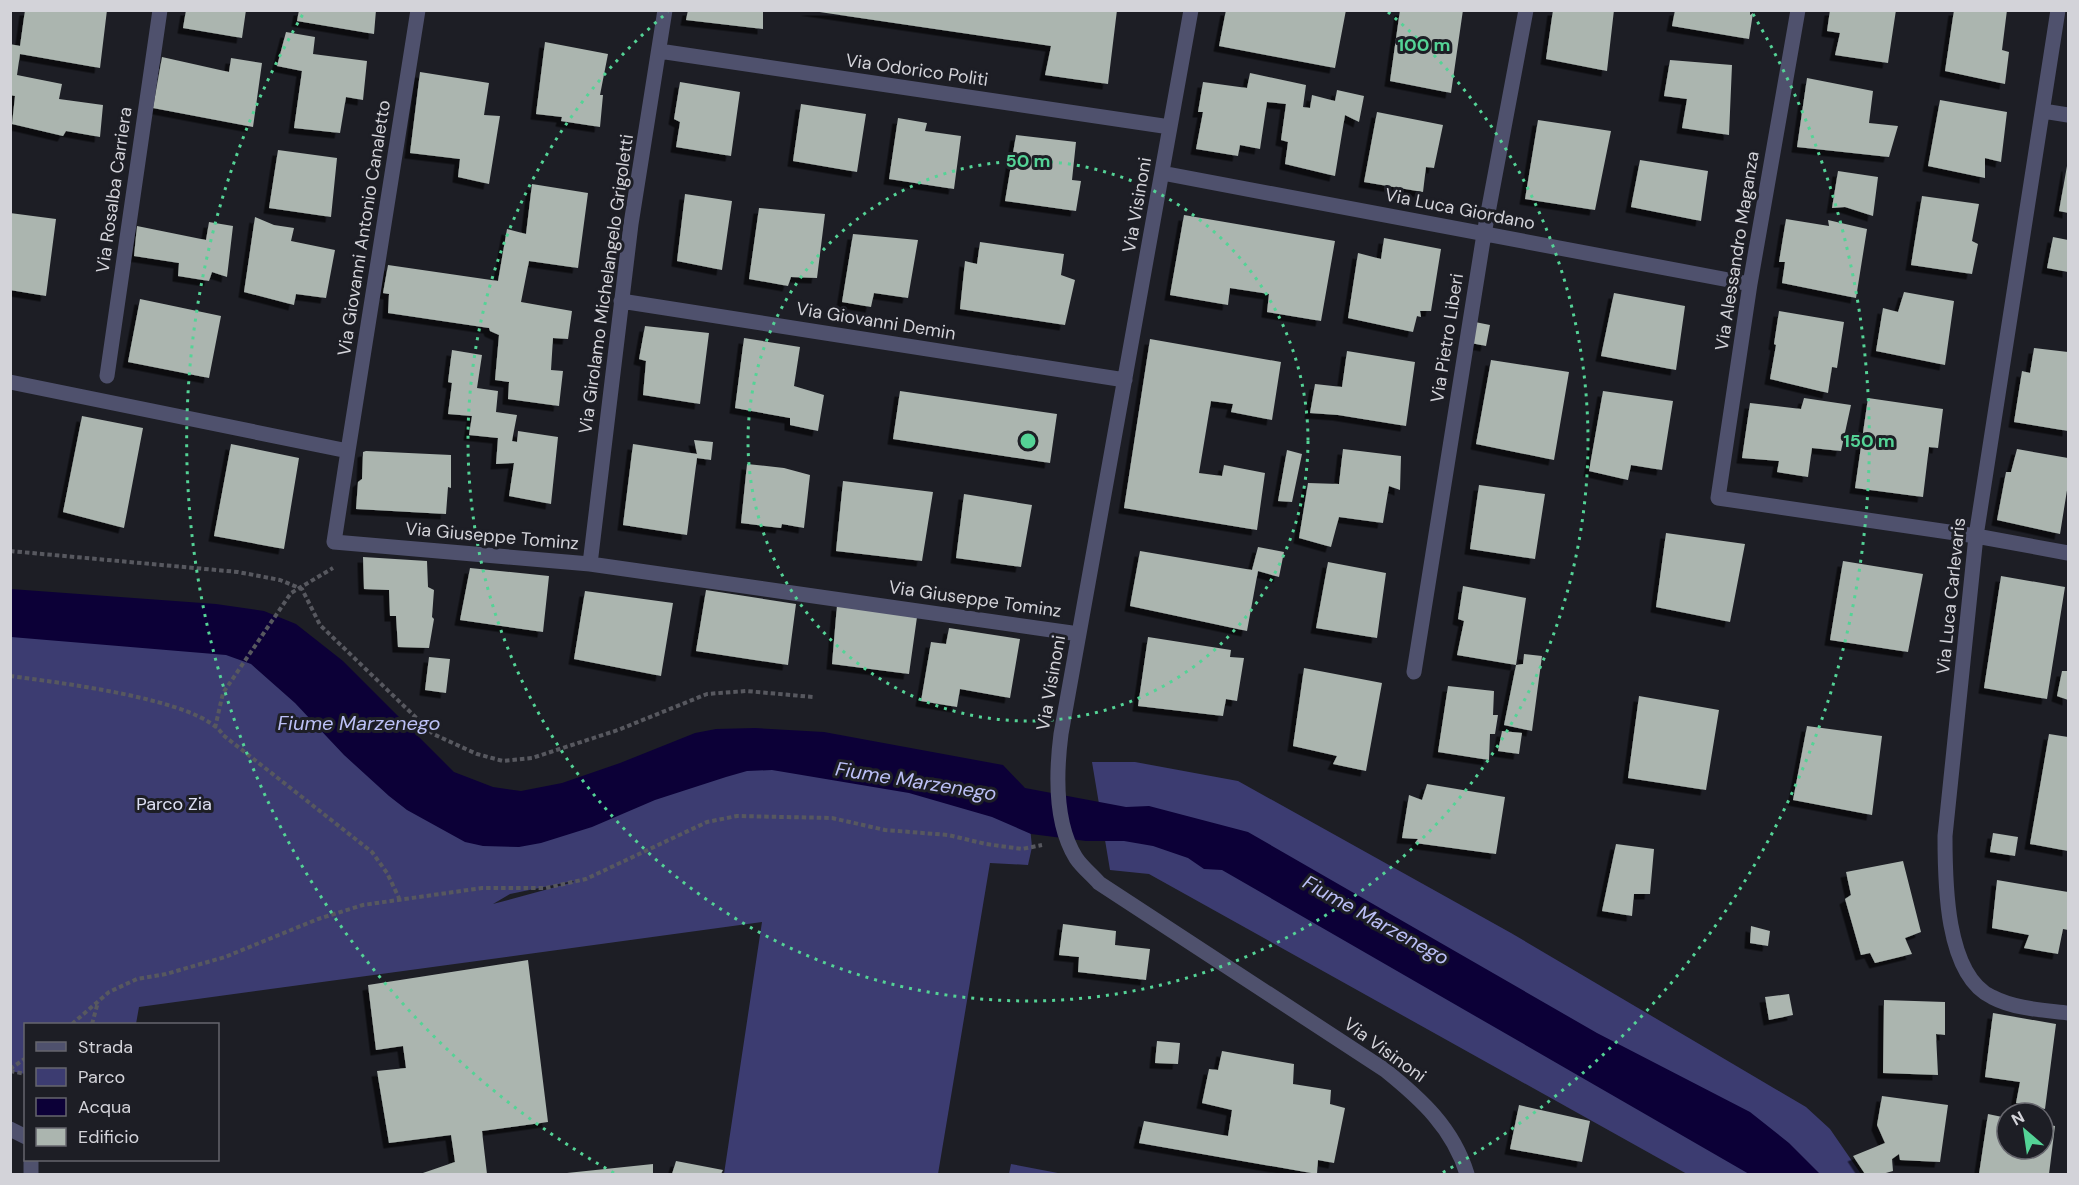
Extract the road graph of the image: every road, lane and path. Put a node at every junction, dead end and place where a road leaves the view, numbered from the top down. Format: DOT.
graph roads {
  1 [pos="160,10"];
  2 [pos="418,10"];
  3 [pos="665,10"];
  4 [pos="1191,10"];
  5 [pos="1526,10"];
  6 [pos="1798,10"];
  7 [pos="2058,10"];
  8 [pos="658,51"];
  9 [pos="2043,111"];
  10 [pos="2068,115"];
  11 [pos="1170,127"];
  12 [pos="1162,173"];
  13 [pos="1484,234"];
  14 [pos="1750,284"];
  15 [pos="621,301"];
  16 [pos="107,376"];
  17 [pos="1125,380"];
  18 [pos="10,381"];
  19 [pos="348,451"];
  20 [pos="1976,536"];
  21 [pos="334,542"];
  22 [pos="10,551"];
  23 [pos="2068,553"];
  24 [pos="590,564"];
  25 [pos="302,589"];
  26 [pos="1079,634"];
  27 [pos="1414,672"];
  28 [pos="10,676"];
  29 [pos="813,697"];
  30 [pos="215,728"];
  31 [pos="1068,840"];
  32 [pos="399,898"];
  33 [pos="98,1002"];
  34 [pos="2068,1013"];
  35 [pos="73,1023"];
  36 [pos="92,1023"];
  37 [pos="24,1060"];
  38 [pos="10,1070"];
  39 [pos="10,1129"];
  40 [pos="24,1136"];
  41 [pos="1467,1174"];
  1 -- 16 [label="street, Via Rosalba Carriera"];
  2 -- 19 [label="street, Via Giovanni Antonio Canaletto"];
  3 -- 8 [label="street, Via Girolamo Michelangelo Grigoletti"];
  4 -- 11 [label="street, Via Visinoni"];
  5 -- 13 [label="street, Via Pietro Liberi"];
  6 -- 14 [label="street, Via Alessandro Maganza"];
  7 -- 9 [label="street, Via Luca Carlevaris"];
  8 -- 11 [label="street, Via Odorico Politi"];
  8 -- 15 [label="street, Via Girolamo Michelangelo Grigoletti"];
  9 -- 10 [label="street"];
  9 -- 20 [label="street, Via Luca Carlevaris"];
  11 -- 12 [label="street, Via Visinoni"];
  12 -- 13 [label="street, Via Luca Giordano"];
  12 -- 17 [label="street, Via Visinoni"];
  13 -- 14 [label="street, Via Luca Giordano"];
  13 -- 27 [label="street, Via Pietro Liberi"];
  14 -- 20 [label="street, Via Alessandro Maganza"];
  15 -- 17 [label="street, Via Giovanni Demin"];
  15 -- 24 [label="street, Via Girolamo Michelangelo Grigoletti"];
  17 -- 26 [label="street, Via Visinoni"];
  18 -- 19 [label="street"];
  19 -- 21 [label="street"];
  20 -- 23 [label="street"];
  20 -- 34 [label="street, Via Luca Carlevaris"];
  21 -- 24 [label="street, Via Giuseppe Tominz"];
  21 -- 25 [label="path"];
  22 -- 25 [label="path"];
  24 -- 26 [label="street, Via Giuseppe Tominz"];
  25 -- 29 [label="path"];
  25 -- 30 [label="path"];
  26 -- 31 [label="street, Via Visinoni"];
  28 -- 30 [label="path"];
  30 -- 32 [label="path"];
  31 -- 32 [label="path"];
  31 -- 41 [label="street, Via Visinoni"];
  32 -- 33 [label="path"];
  33 -- 35 [label="path"];
  33 -- 36 [label="path"];
  37 -- 38 [label="path"];
  39 -- 40 [label="street"];
}
